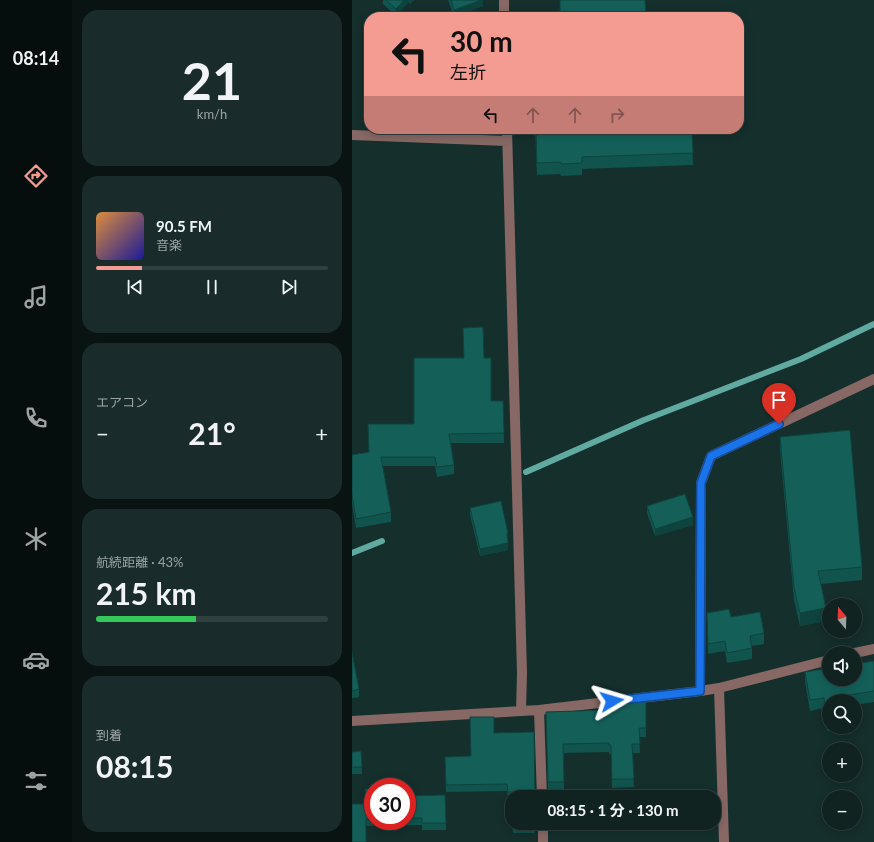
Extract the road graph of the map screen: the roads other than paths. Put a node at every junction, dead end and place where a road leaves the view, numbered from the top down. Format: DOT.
graph roads {
  1 [pos="504,0"];
  2 [pos="504,12"];
  3 [pos="364,134"];
  4 [pos="392,134"];
  5 [pos="507,134"];
  6 [pos="352,135"];
  7 [pos="507,141"];
  8 [pos="874,379"];
  9 [pos="874,649"];
  10 [pos="862,652"];
  11 [pos="822,662"];
  12 [pos="719,688"];
  13 [pos="700,691"];
  14 [pos="539,710"];
  15 [pos="521,711"];
  16 [pos="352,721"];
  17 [pos="542,790"];
  18 [pos="543,830"];
  19 [pos="543,842"];
  20 [pos="724,842"];
  1 -- 2 [label="street"];
  3 -- 6 [label="street"];
  4 -- 7 [label="street"];
  5 -- 7 [label="street"];
  7 -- 15 [label="street"];
  8 -- 13 [label="street"];
  9 -- 10 [label="street"];
  11 -- 12 [label="street"];
  12 -- 13 [label="street"];
  12 -- 20 [label="street"];
  13 -- 14 [label="street"];
  14 -- 15 [label="street"];
  14 -- 17 [label="street"];
  15 -- 16 [label="street"];
  18 -- 19 [label="street"];
}
